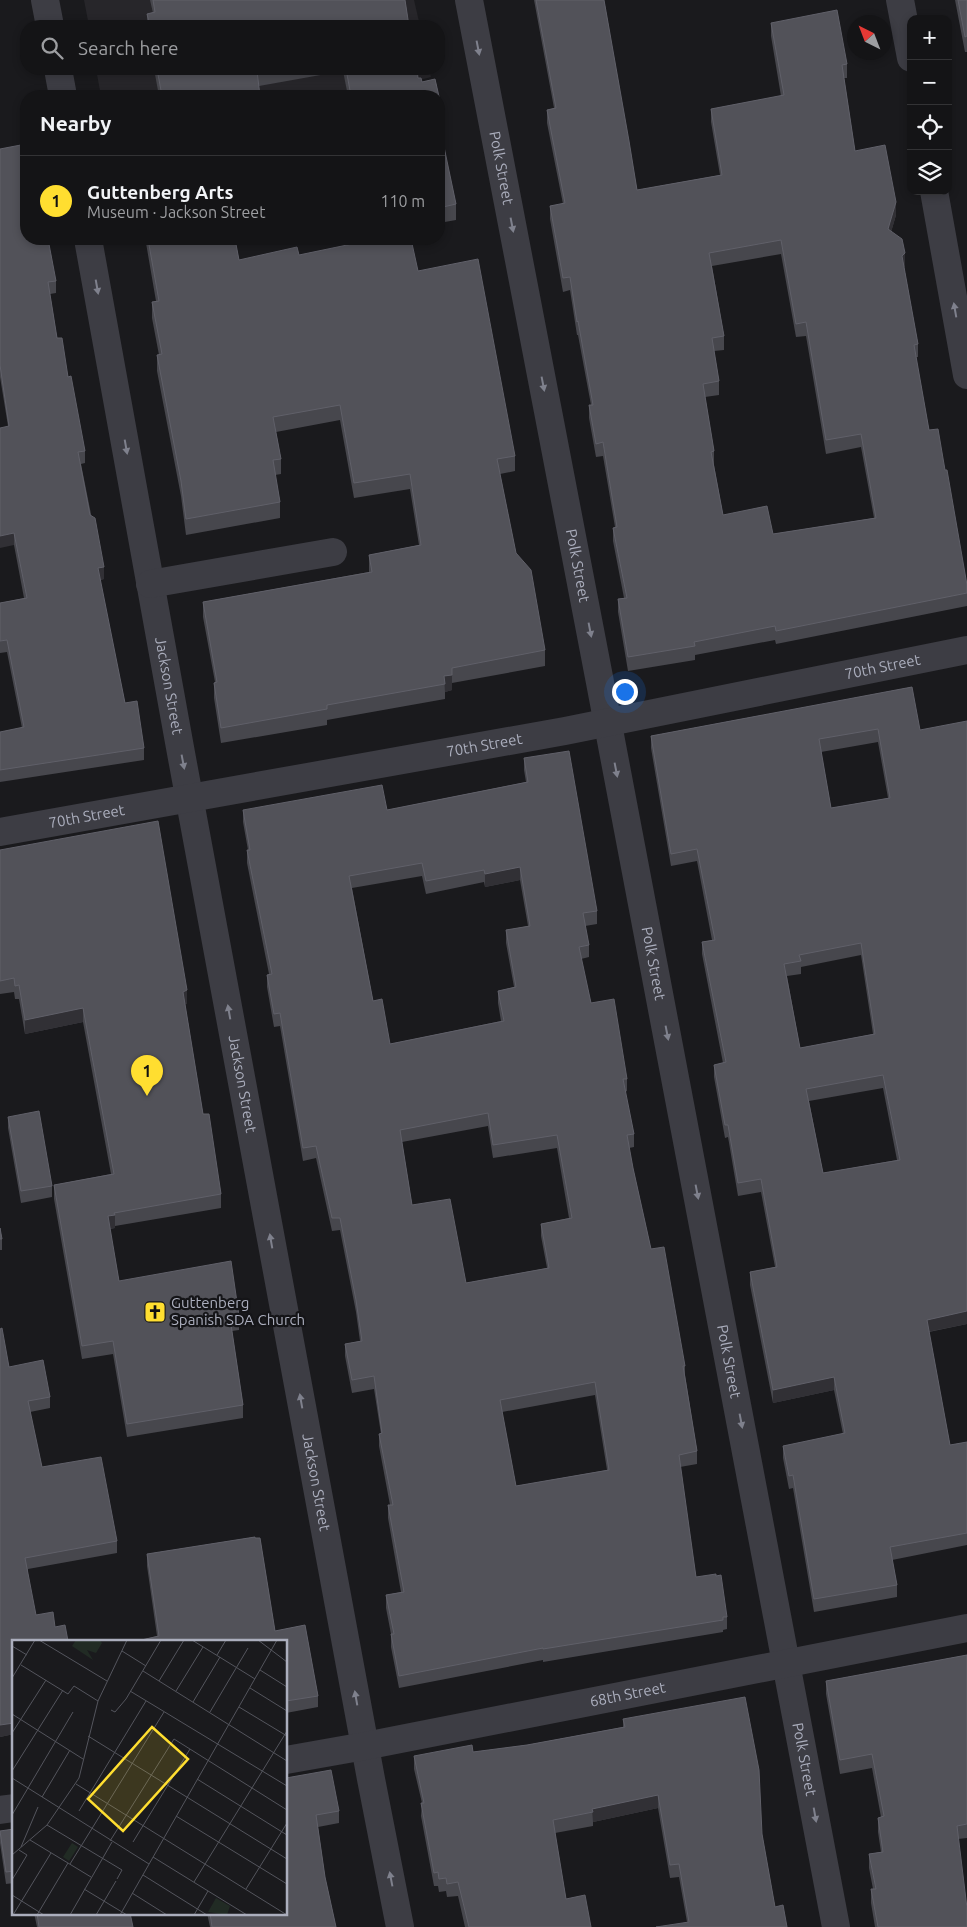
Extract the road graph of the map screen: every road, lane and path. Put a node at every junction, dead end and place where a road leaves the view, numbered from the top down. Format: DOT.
graph roads {
  1 [pos="45,0"];
  2 [pos="469,0"];
  3 [pos="900,0"];
  4 [pos="49,20"];
  5 [pos="907,37"];
  6 [pos="59,75"];
  7 [pos="62,90"];
  8 [pos="935,195"];
  9 [pos="89,245"];
  10 [pos="967,375"];
  11 [pos="333,552"];
  12 [pos="150,584"];
  13 [pos="967,650"];
  14 [pos="607,722"];
  15 [pos="190,799"];
  16 [pos="0,832"];
  17 [pos="967,1628"];
  18 [pos="787,1663"];
  19 [pos="365,1746"];
  20 [pos="288,1760"];
  21 [pos="400,1927"];
  22 [pos="836,1927"];
  1 -- 4 [label="street"];
  2 -- 14 [label="street, Polk Street, one-way"];
  3 -- 5 [label="street"];
  6 -- 7 [label="street"];
  10 -- 8 [label="street, one-way"];
  9 -- 12 [label="street, Jackson Street, one-way"];
  11 -- 12 [label="street"];
  12 -- 15 [label="street, Jackson Street, one-way"];
  13 -- 14 [label="street, 70th Street"];
  14 -- 15 [label="street, 70th Street"];
  14 -- 18 [label="street, Polk Street, one-way"];
  15 -- 16 [label="street, 70th Street"];
  19 -- 15 [label="street, Jackson Street, one-way"];
  17 -- 18 [label="street, 68th Street"];
  18 -- 19 [label="street, 68th Street"];
  18 -- 22 [label="street, Polk Street, one-way"];
  19 -- 20 [label="street, 68th Street"];
  21 -- 19 [label="street, Jackson Street, one-way"];
}
